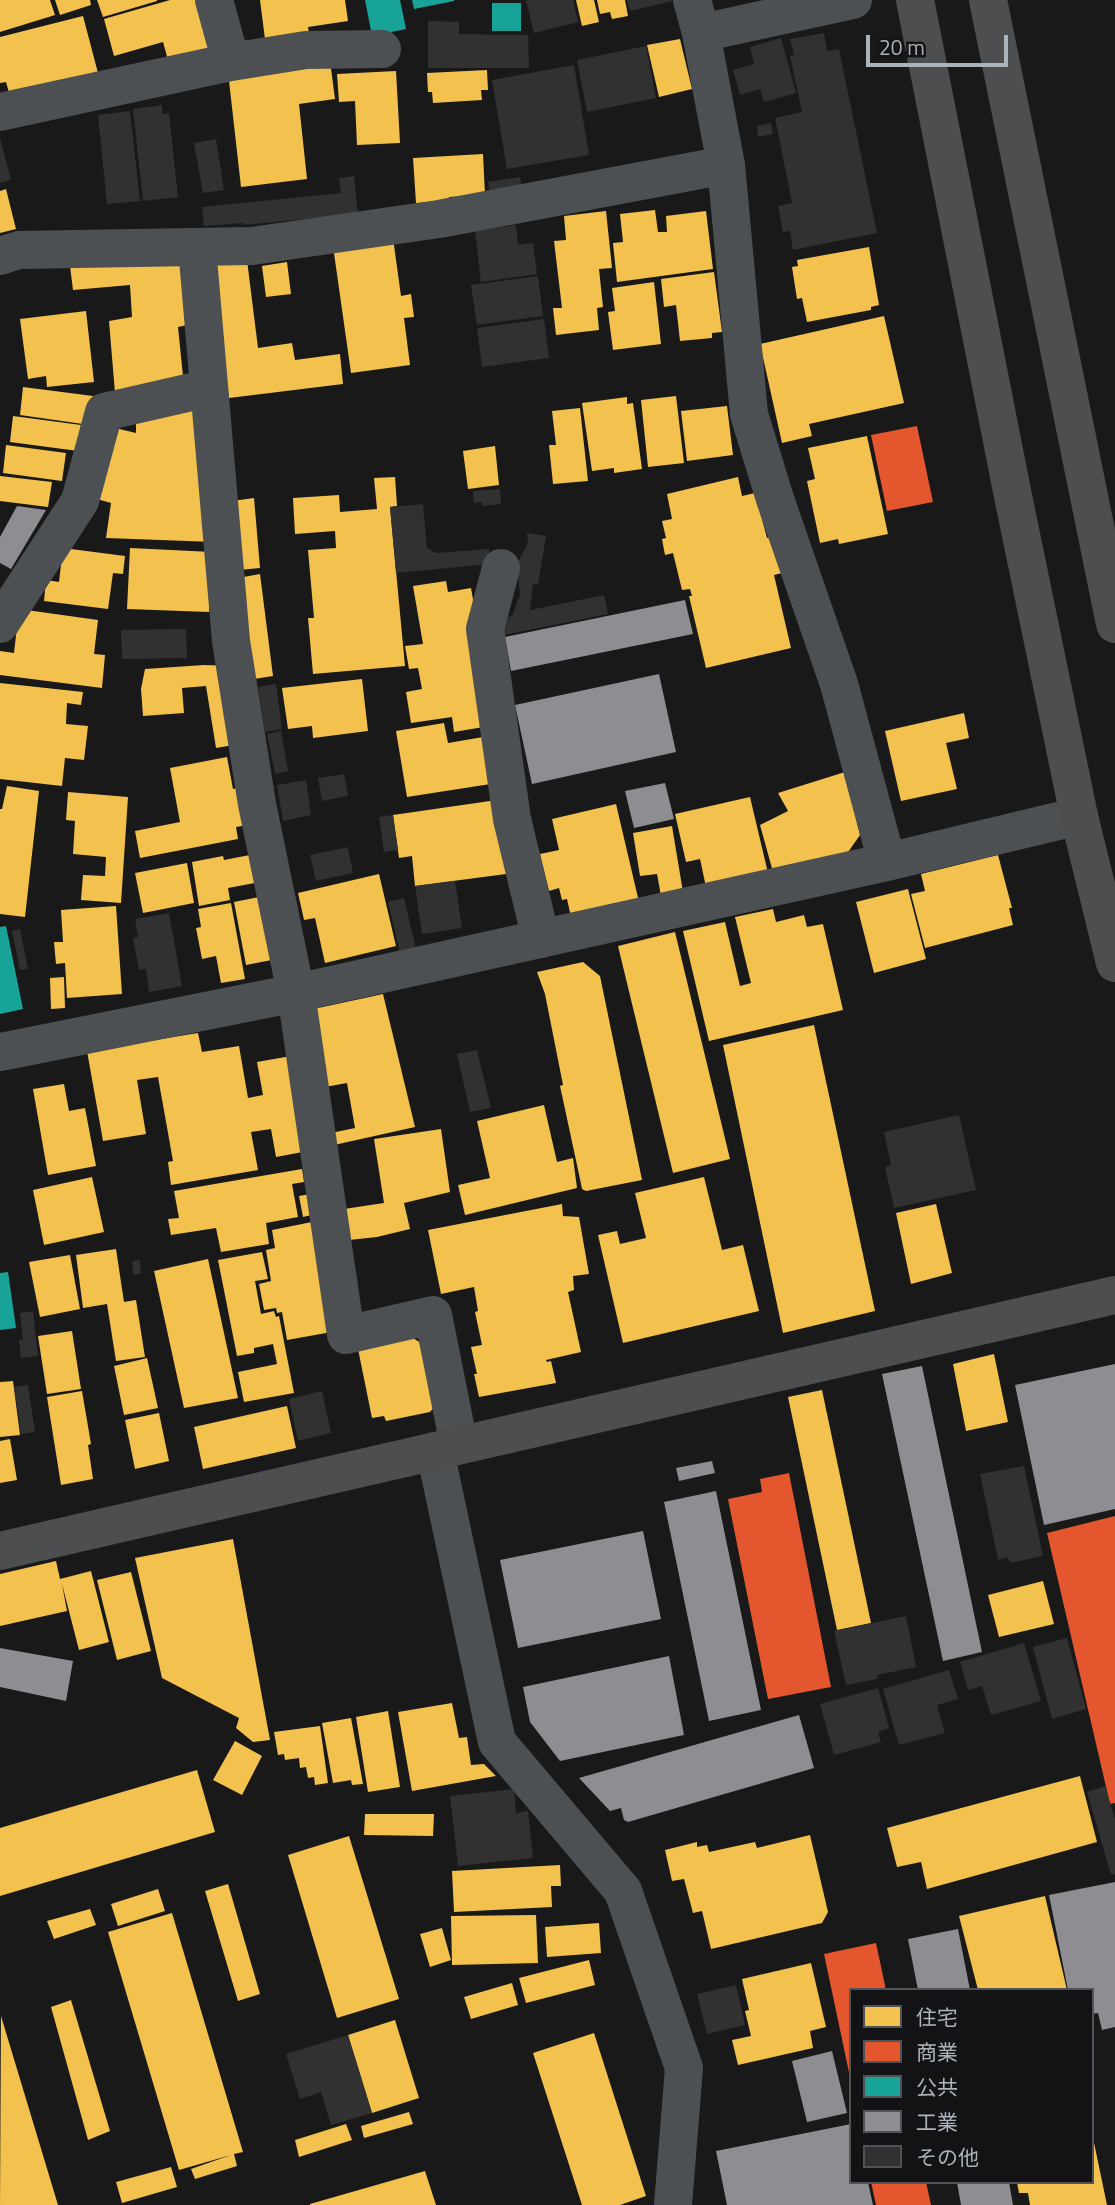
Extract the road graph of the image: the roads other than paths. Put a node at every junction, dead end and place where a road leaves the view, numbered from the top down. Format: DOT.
graph roads {
  1 [pos="214,0"];
  2 [pos="853,0"];
  3 [pos="915,0"];
  4 [pos="988,0"];
  5 [pos="697,16"];
  6 [pos="382,49"];
  7 [pos="231,62"];
  8 [pos="0,112"];
  9 [pos="726,166"];
  10 [pos="197,247"];
  11 [pos="0,256"];
  12 [pos="209,388"];
  13 [pos="502,568"];
  14 [pos="0,624"];
  15 [pos="1115,624"];
  16 [pos="1079,816"];
  17 [pos="887,862"];
  18 [pos="541,939"];
  19 [pos="1115,963"];
  20 [pos="296,993"];
  21 [pos="0,1052"];
  22 [pos="1115,1295"];
  23 [pos="447,1448"];
  24 [pos="0,1550"];
  25 [pos="673,2205"];
  1 -- 7 [label="street"];
  2 -- 5 [label="street"];
  3 -- 16 [label="street"];
  4 -- 15 [label="street"];
  5 -- 9 [label="street"];
  6 -- 7 [label="street"];
  7 -- 8 [label="street"];
  9 -- 10 [label="street"];
  9 -- 17 [label="street"];
  10 -- 11 [label="street"];
  10 -- 12 [label="street"];
  12 -- 14 [label="street"];
  12 -- 20 [label="street"];
  13 -- 18 [label="street"];
  16 -- 17 [label="street"];
  16 -- 19 [label="street"];
  17 -- 18 [label="street"];
  18 -- 20 [label="street"];
  20 -- 21 [label="street"];
  20 -- 23 [label="street"];
  22 -- 23 [label="street"];
  23 -- 24 [label="street"];
  23 -- 25 [label="street"];
}
